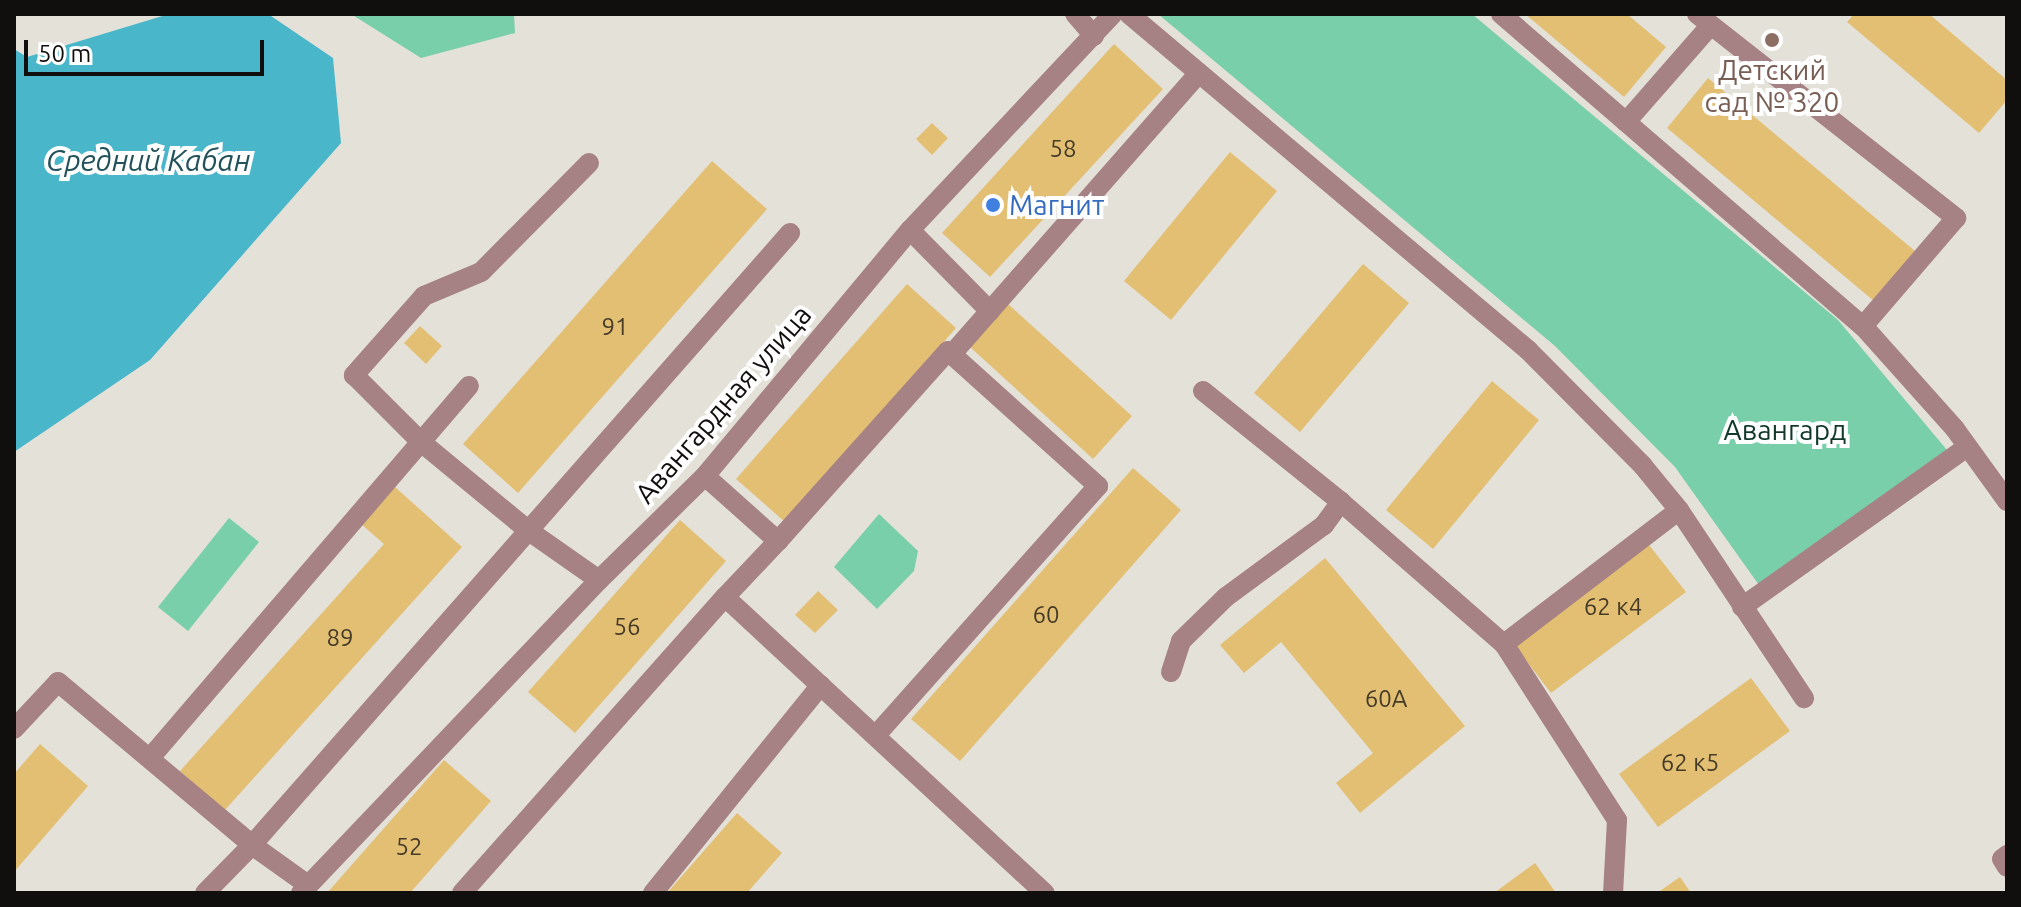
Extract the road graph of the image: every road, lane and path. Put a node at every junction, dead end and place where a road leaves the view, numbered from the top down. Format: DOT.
graph roads {
  1 [pos="1075,14"];
  2 [pos="1113,14"];
  3 [pos="1129,14"];
  4 [pos="1501,14"];
  5 [pos="1704,20"];
  6 [pos="1094,36"];
  7 [pos="1199,73"];
  8 [pos="1626,122"];
  9 [pos="589,163"];
  10 [pos="910,230"];
  11 [pos="790,233"];
  12 [pos="990,311"];
  13 [pos="1863,326"];
  14 [pos="952,354"];
  15 [pos="469,386"];
  16 [pos="1203,391"];
  17 [pos="421,442"];
  18 [pos="1967,447"];
  19 [pos="705,476"];
  20 [pos="2007,501"];
  21 [pos="1341,502"];
  22 [pos="1679,510"];
  23 [pos="529,531"];
  24 [pos="778,541"];
  25 [pos="599,580"];
  26 [pos="725,597"];
  27 [pos="1742,607"];
  28 [pos="1504,644"];
  29 [pos="1171,672"];
  30 [pos="821,685"];
  31 [pos="1804,698"];
  32 [pos="14,729"];
  33 [pos="876,735"];
  34 [pos="150,758"];
  35 [pos="252,845"];
  36 [pos="2007,855"];
  37 [pos="2007,867"];
  38 [pos="305,889"];
  39 [pos="205,893"];
  40 [pos="462,893"];
  41 [pos="653,893"];
  42 [pos="1045,893"];
  43 [pos="1613,893"];
  1 -- 6 [label="street"];
  2 -- 6 [label="street, Авангардная улица"];
  3 -- 7 [label="street"];
  4 -- 8 [label="street"];
  5 -- 8 [label="street"];
  5 -- 13 [label="street"];
  6 -- 10 [label="street, Авангардная улица"];
  7 -- 12 [label="street"];
  7 -- 22 [label="street"];
  8 -- 13 [label="street"];
  9 -- 17 [label="street"];
  10 -- 12 [label="street"];
  10 -- 19 [label="street, Авангардная улица"];
  11 -- 23 [label="street"];
  12 -- 14 [label="street"];
  13 -- 18 [label="street"];
  14 -- 24 [label="street"];
  14 -- 33 [label="street"];
  15 -- 17 [label="street"];
  16 -- 21 [label="street"];
  17 -- 23 [label="street"];
  17 -- 34 [label="street"];
  18 -- 20 [label="street"];
  18 -- 27 [label="street"];
  19 -- 24 [label="street"];
  19 -- 25 [label="street, Авангардная улица"];
  21 -- 28 [label="street"];
  21 -- 29 [label="street"];
  22 -- 27 [label="street"];
  22 -- 28 [label="street"];
  23 -- 25 [label="street"];
  23 -- 35 [label="street"];
  24 -- 26 [label="street"];
  25 -- 38 [label="street, Авангардная улица"];
  26 -- 30 [label="street"];
  26 -- 40 [label="street"];
  27 -- 31 [label="street"];
  28 -- 43 [label="street"];
  30 -- 33 [label="street"];
  30 -- 41 [label="street"];
  32 -- 34 [label="street"];
  33 -- 42 [label="street"];
  34 -- 35 [label="street"];
  35 -- 38 [label="street"];
  35 -- 39 [label="street"];
  36 -- 37 [label="street"];
}
